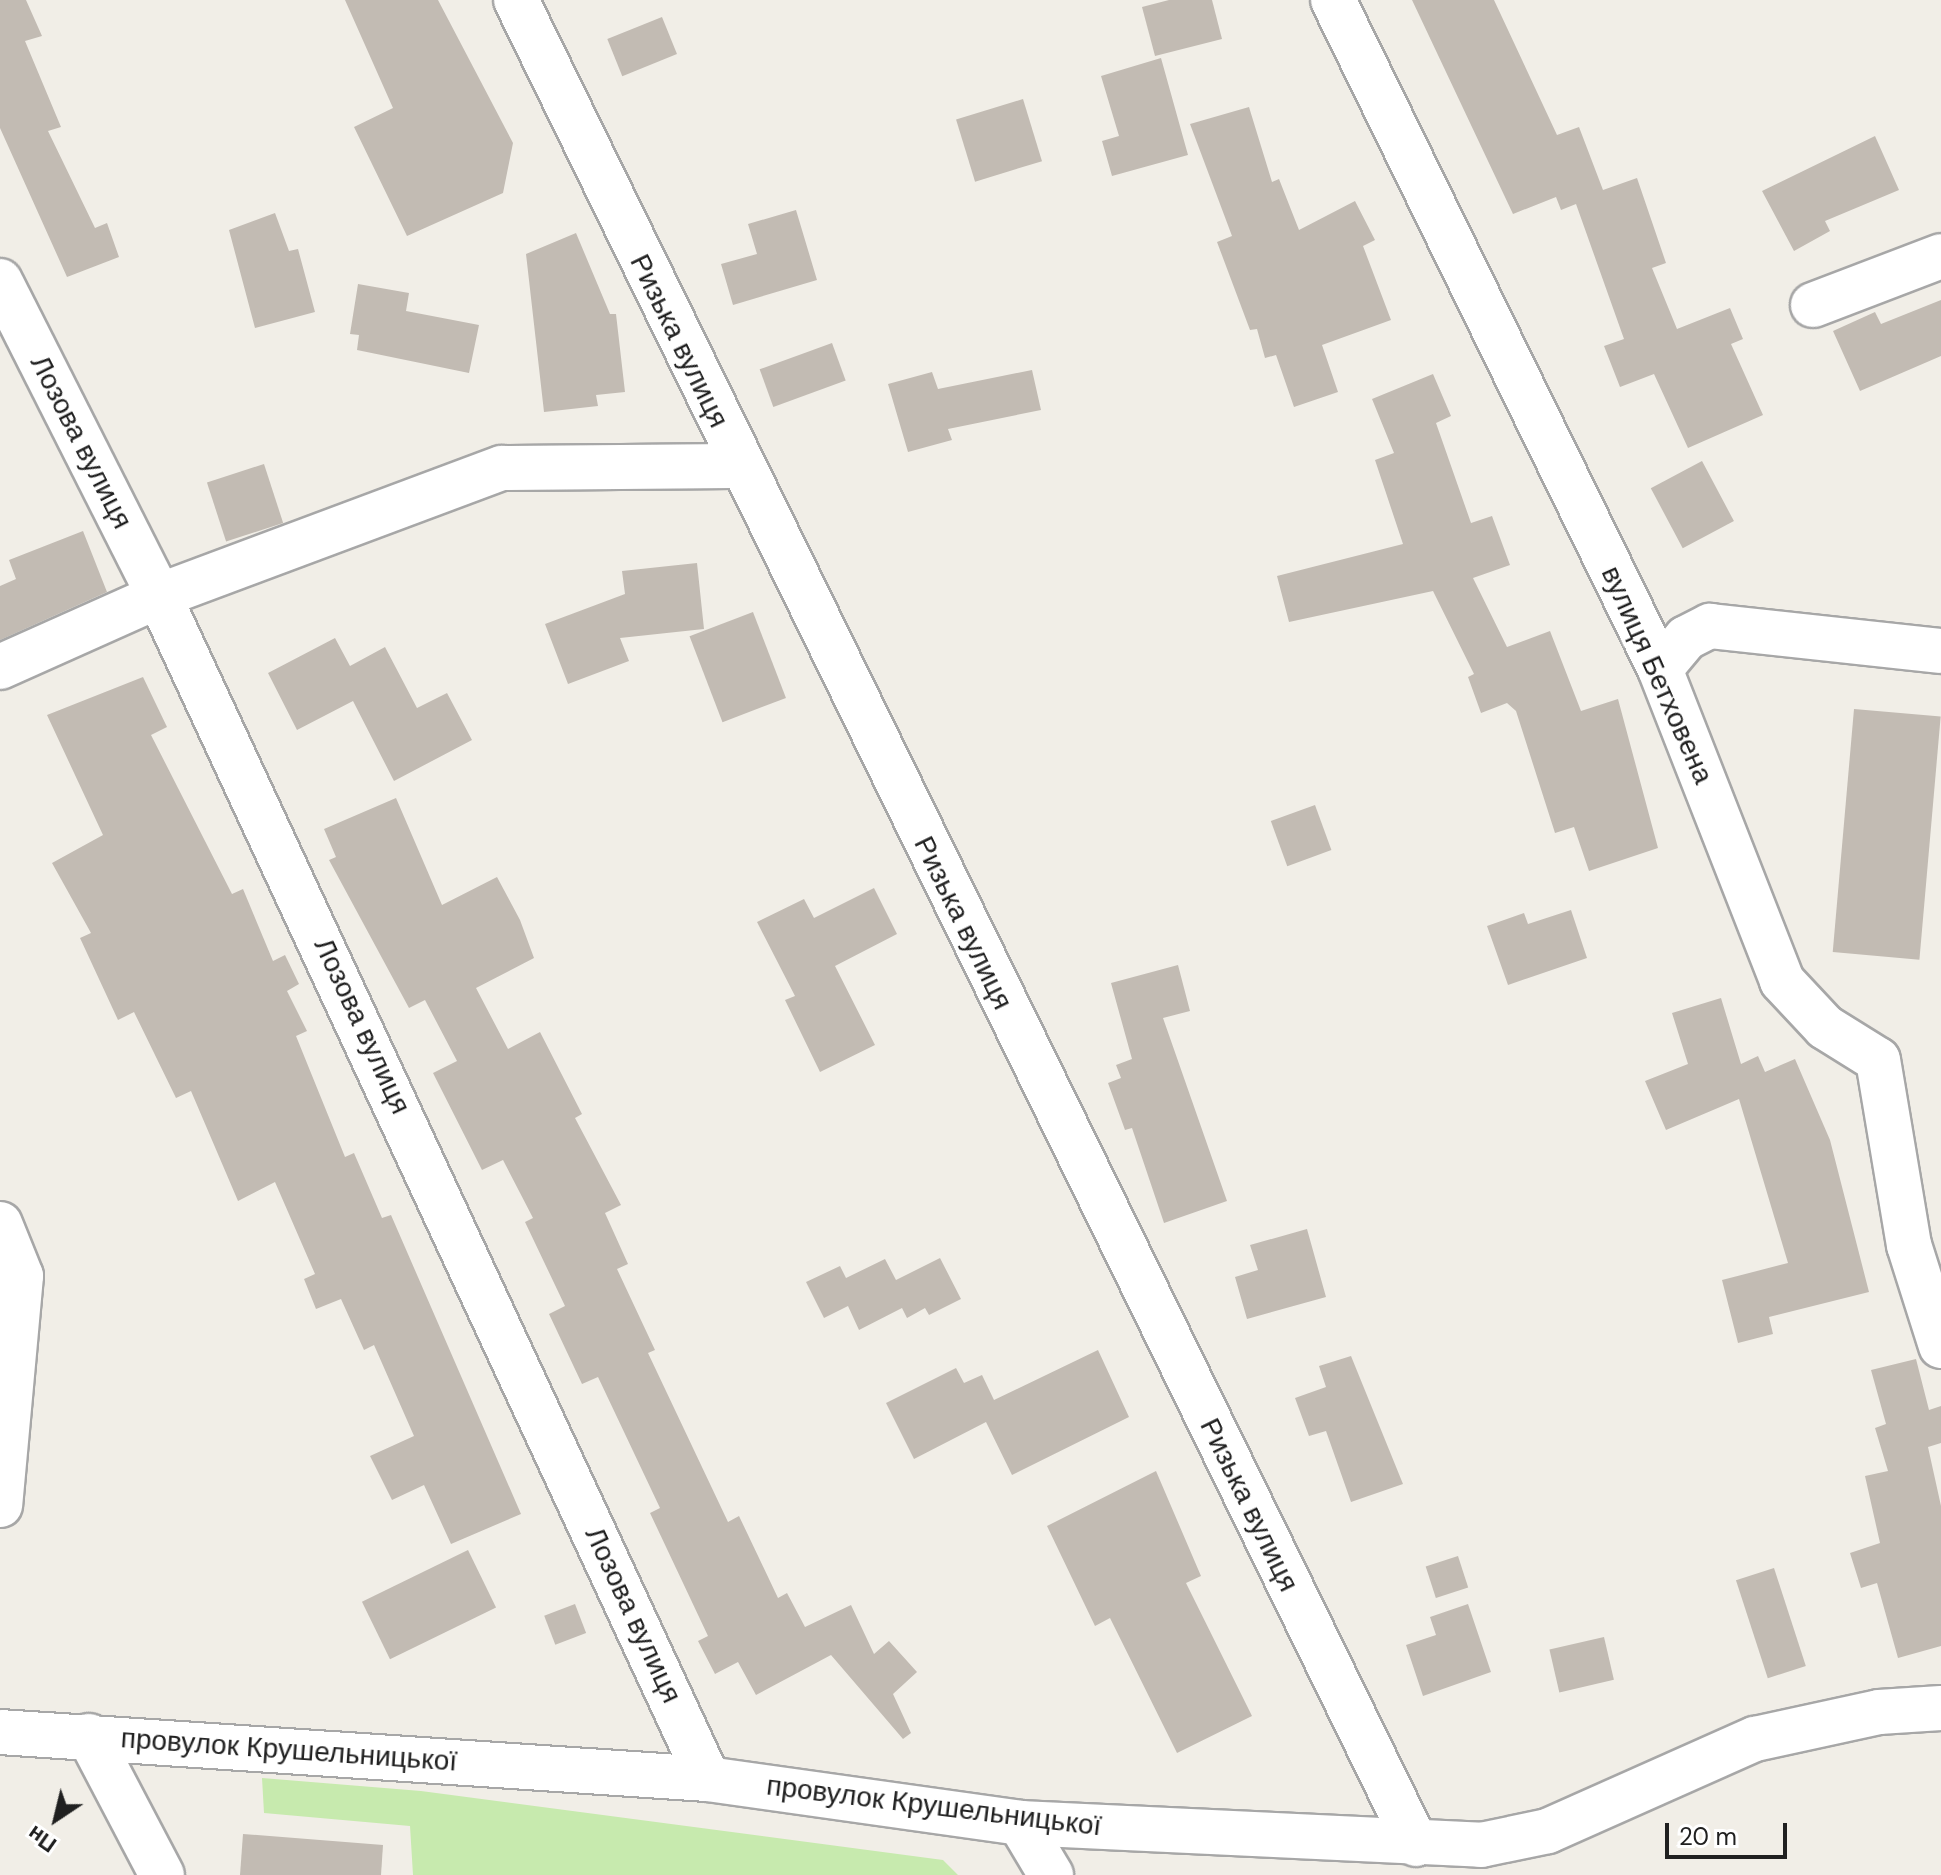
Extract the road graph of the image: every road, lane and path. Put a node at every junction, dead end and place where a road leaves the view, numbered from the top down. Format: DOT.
graph roads {
  1 [pos="516,0"];
  2 [pos="1333,0"];
  3 [pos="1941,256"];
  4 [pos="0,281"];
  5 [pos="1813,305"];
  6 [pos="739,466"];
  7 [pos="159,596"];
  8 [pos="1941,651"];
  9 [pos="0,667"];
  10 [pos="1660,669"];
  11 [pos="0,1224"];
  12 [pos="1941,1346"];
  13 [pos="0,1505"];
  14 [pos="1941,1708"];
  15 [pos="0,1732"];
  16 [pos="89,1736"];
  17 [pos="708,1779"];
  18 [pos="1020,1823"];
  19 [pos="1416,1844"];
  20 [pos="162,1875"];
  21 [pos="1051,1875"];
  1 -- 6 [label="street, Ризька вулиця"];
  2 -- 10 [label="street, вулиця Бетховена"];
  3 -- 5 [label="street"];
  4 -- 7 [label="street, Лозова вулиця"];
  6 -- 7 [label="street"];
  6 -- 19 [label="street, Ризька вулиця"];
  7 -- 9 [label="street"];
  7 -- 17 [label="street, Лозова вулиця"];
  8 -- 10 [label="street"];
  10 -- 12 [label="street, вулиця Бетховена"];
  11 -- 13 [label="street"];
  14 -- 19 [label="street, провулок Крушельницької"];
  15 -- 16 [label="street, провулок Крушельницької"];
  16 -- 17 [label="street, провулок Крушельницької"];
  16 -- 20 [label="street"];
  17 -- 18 [label="street, провулок Крушельницької"];
  18 -- 19 [label="street, провулок Крушельницької"];
  18 -- 21 [label="street"];
}
